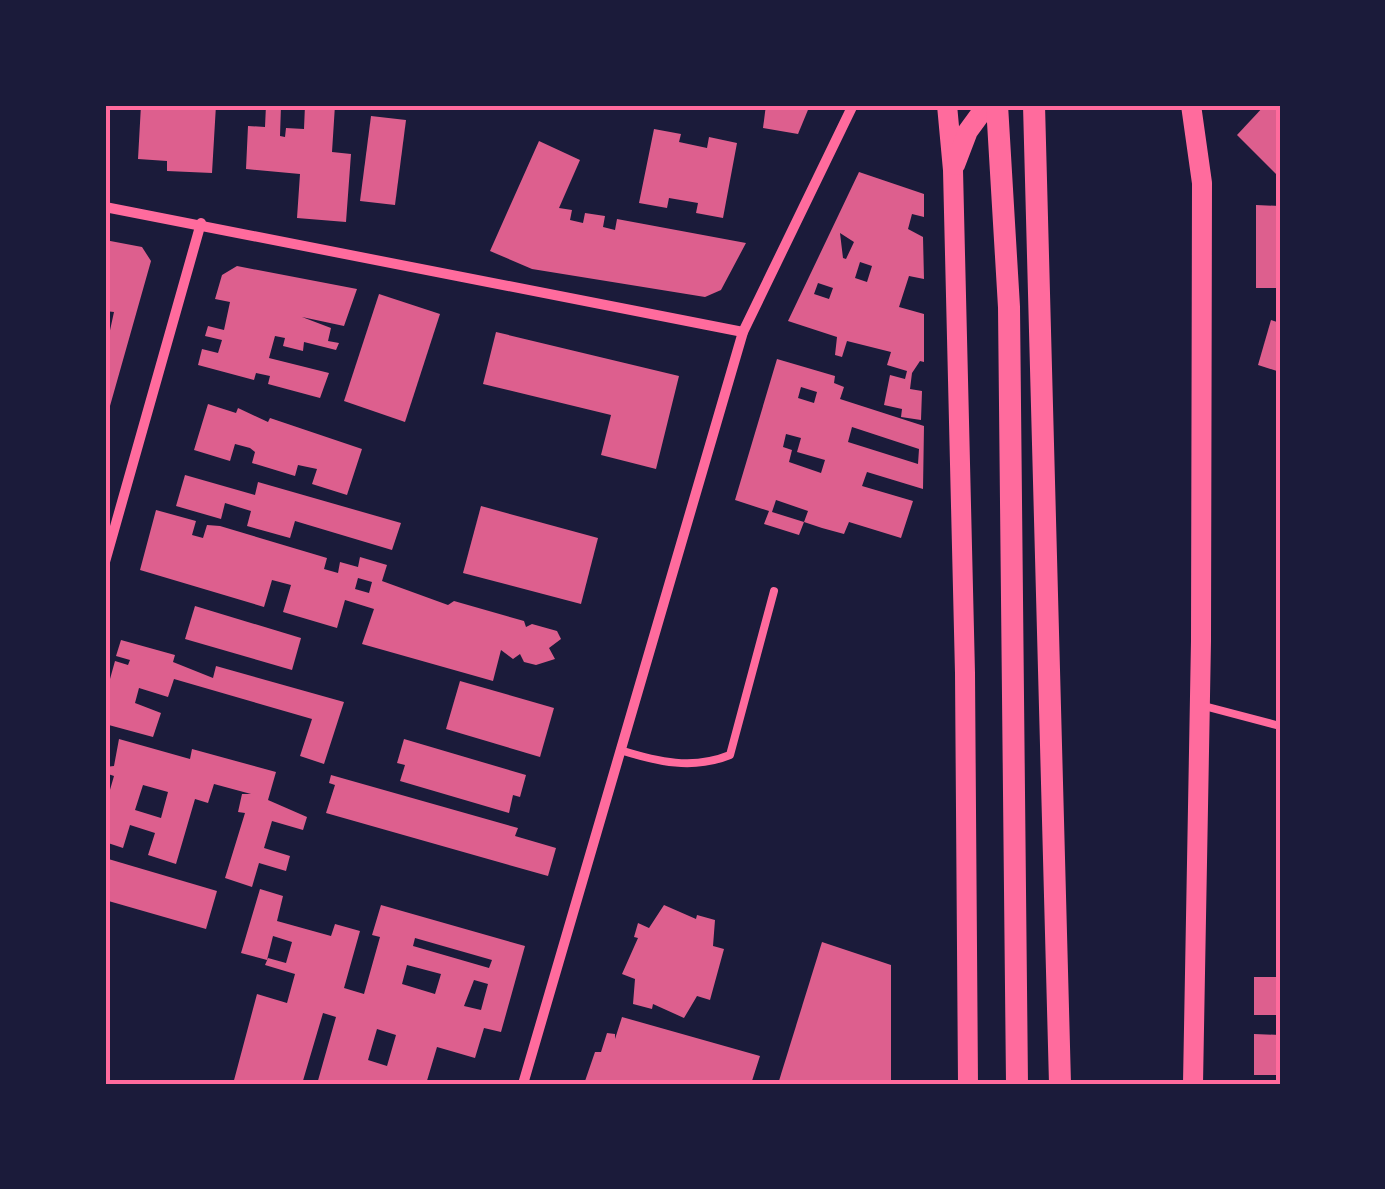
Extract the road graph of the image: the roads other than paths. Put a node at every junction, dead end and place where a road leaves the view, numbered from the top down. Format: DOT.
graph roads {
  1 [pos="853,105"];
  2 [pos="947,105"];
  3 [pos="987,105"];
  4 [pos="997,105"];
  5 [pos="1034,105"];
  6 [pos="1190,105"];
  7 [pos="953,170"];
  8 [pos="105,207"];
  9 [pos="201,222"];
  10 [pos="743,332"];
  11 [pos="105,562"];
  12 [pos="774,591"];
  13 [pos="1200,705"];
  14 [pos="1280,726"];
  15 [pos="620,750"];
  16 [pos="523,1084"];
  17 [pos="968,1084"];
  18 [pos="1017,1084"];
  19 [pos="1060,1084"];
  20 [pos="1192,1084"];
  1 -- 10 [label="street"];
  2 -- 7 [label="main road"];
  3 -- 7 [label="main road"];
  4 -- 18 [label="main road"];
  5 -- 19 [label="main road"];
  6 -- 13 [label="main road"];
  7 -- 17 [label="main road"];
  8 -- 9 [label="street"];
  9 -- 10 [label="street"];
  9 -- 11 [label="street"];
  10 -- 15 [label="street"];
  12 -- 15 [label="lane"];
  13 -- 14 [label="lane"];
  13 -- 20 [label="main road"];
  15 -- 16 [label="street"];
}
